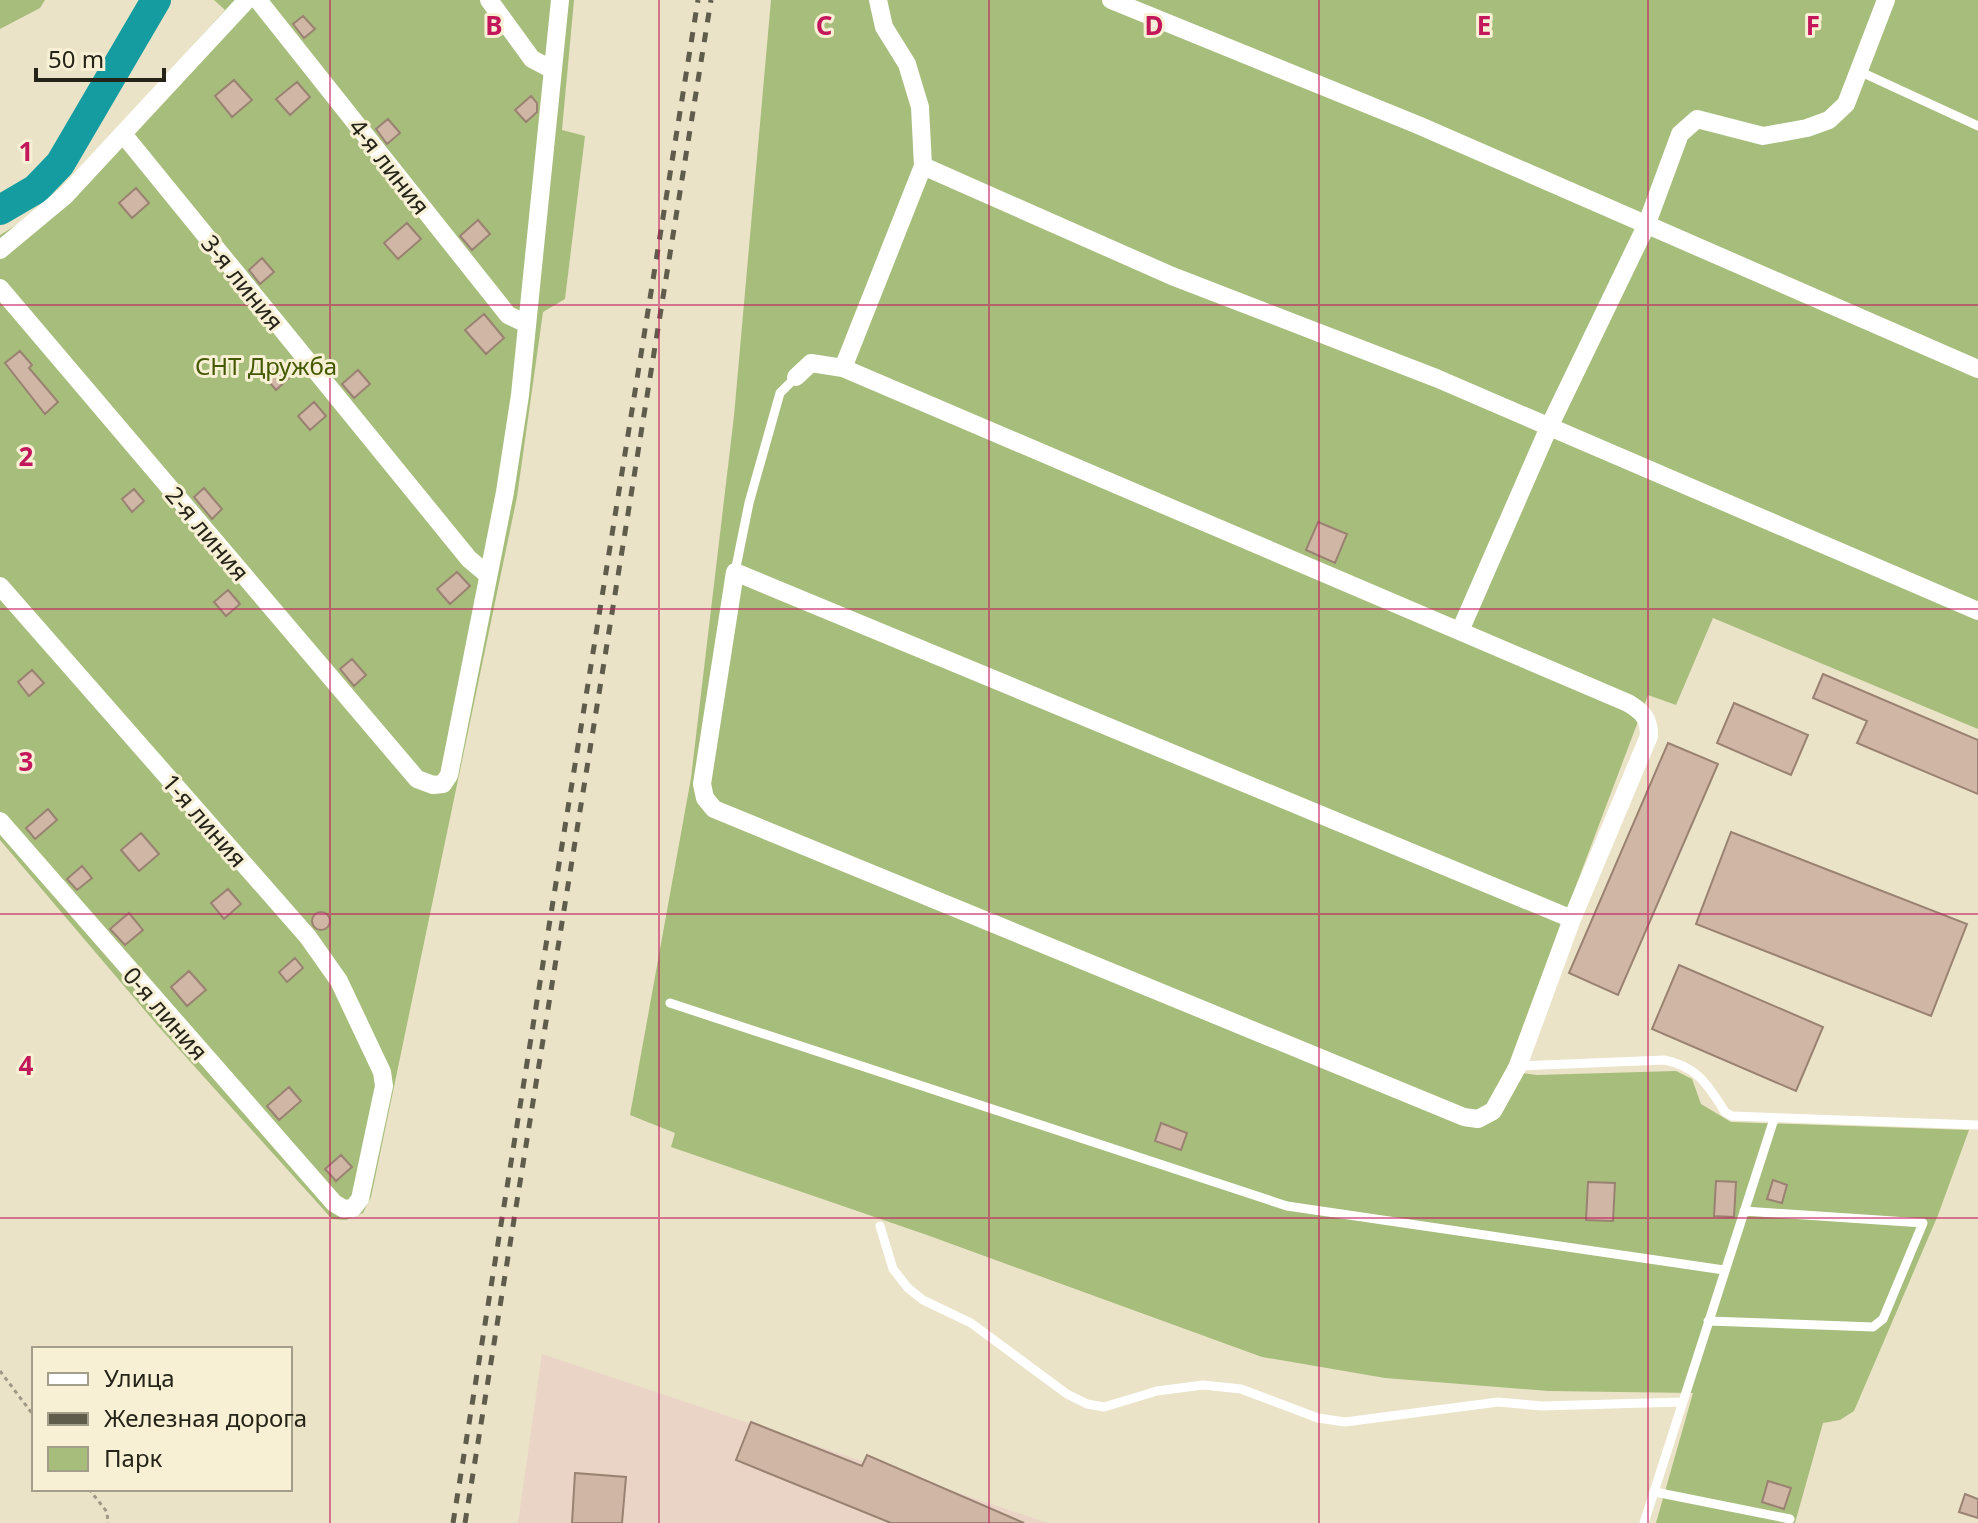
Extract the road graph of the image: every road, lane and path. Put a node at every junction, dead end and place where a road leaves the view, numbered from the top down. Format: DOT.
graph roads {
  1 [pos="247,0"];
  2 [pos="258,0"];
  3 [pos="489,0"];
  4 [pos="560,0"];
  5 [pos="878,0"];
  6 [pos="1111,0"];
  7 [pos="1885,0"];
  8 [pos="553,70"];
  9 [pos="1861,72"];
  10 [pos="1978,126"];
  11 [pos="123,134"];
  12 [pos="923,166"];
  13 [pos="1646,226"];
  14 [pos="0,250"];
  15 [pos="0,288"];
  16 [pos="527,324"];
  17 [pos="843,368"];
  18 [pos="1978,369"];
  19 [pos="796,377"];
  20 [pos="1549,427"];
  21 [pos="735,572"];
  22 [pos="488,575"];
  23 [pos="0,586"];
  24 [pos="1978,611"];
  25 [pos="1460,631"];
  26 [pos="0,821"];
  27 [pos="1572,919"];
  28 [pos="670,1003"];
  29 [pos="1518,1066"];
  30 [pos="1774,1119"];
  31 [pos="1978,1125"];
  32 [pos="334,1203"];
  33 [pos="1744,1211"];
  34 [pos="880,1226"];
  35 [pos="1724,1270"];
  36 [pos="1708,1321"];
  37 [pos="0,1371"];
  38 [pos="1682,1402"];
  39 [pos="32,1413"];
  40 [pos="91,1491"];
  41 [pos="1655,1492"];
  42 [pos="1790,1519"];
  43 [pos="108,1523"];
  44 [pos="1644,1523"];
  1 -- 11 [label="street"];
  2 -- 16 [label="street, 4-я линия"];
  3 -- 8 [label="street"];
  4 -- 8 [label="street"];
  5 -- 12 [label="street"];
  6 -- 13 [label="street"];
  7 -- 9 [label="street"];
  8 -- 16 [label="street"];
  9 -- 10 [label="lane"];
  9 -- 13 [label="street"];
  11 -- 14 [label="street"];
  11 -- 22 [label="street, 3-я линия"];
  12 -- 17 [label="street"];
  12 -- 20 [label="street"];
  13 -- 18 [label="street"];
  13 -- 20 [label="street"];
  15 -- 22 [label="street, 2-я линия"];
  16 -- 22 [label="street"];
  17 -- 19 [label="street"];
  17 -- 25 [label="street"];
  19 -- 21 [label="lane"];
  20 -- 24 [label="street"];
  20 -- 25 [label="street"];
  21 -- 27 [label="street"];
  21 -- 29 [label="street"];
  23 -- 32 [label="street, 1-я линия"];
  25 -- 27 [label="street"];
  26 -- 32 [label="street, 0-я линия"];
  27 -- 29 [label="street"];
  28 -- 35 [label="lane"];
  29 -- 30 [label="lane"];
  30 -- 31 [label="lane"];
  30 -- 33 [label="lane"];
  33 -- 35 [label="lane"];
  33 -- 36 [label="lane"];
  34 -- 38 [label="lane"];
  35 -- 36 [label="lane"];
  36 -- 38 [label="lane"];
  37 -- 39 [label="path"];
  38 -- 41 [label="lane"];
  40 -- 43 [label="path"];
  41 -- 42 [label="lane"];
  41 -- 44 [label="lane"];
}
